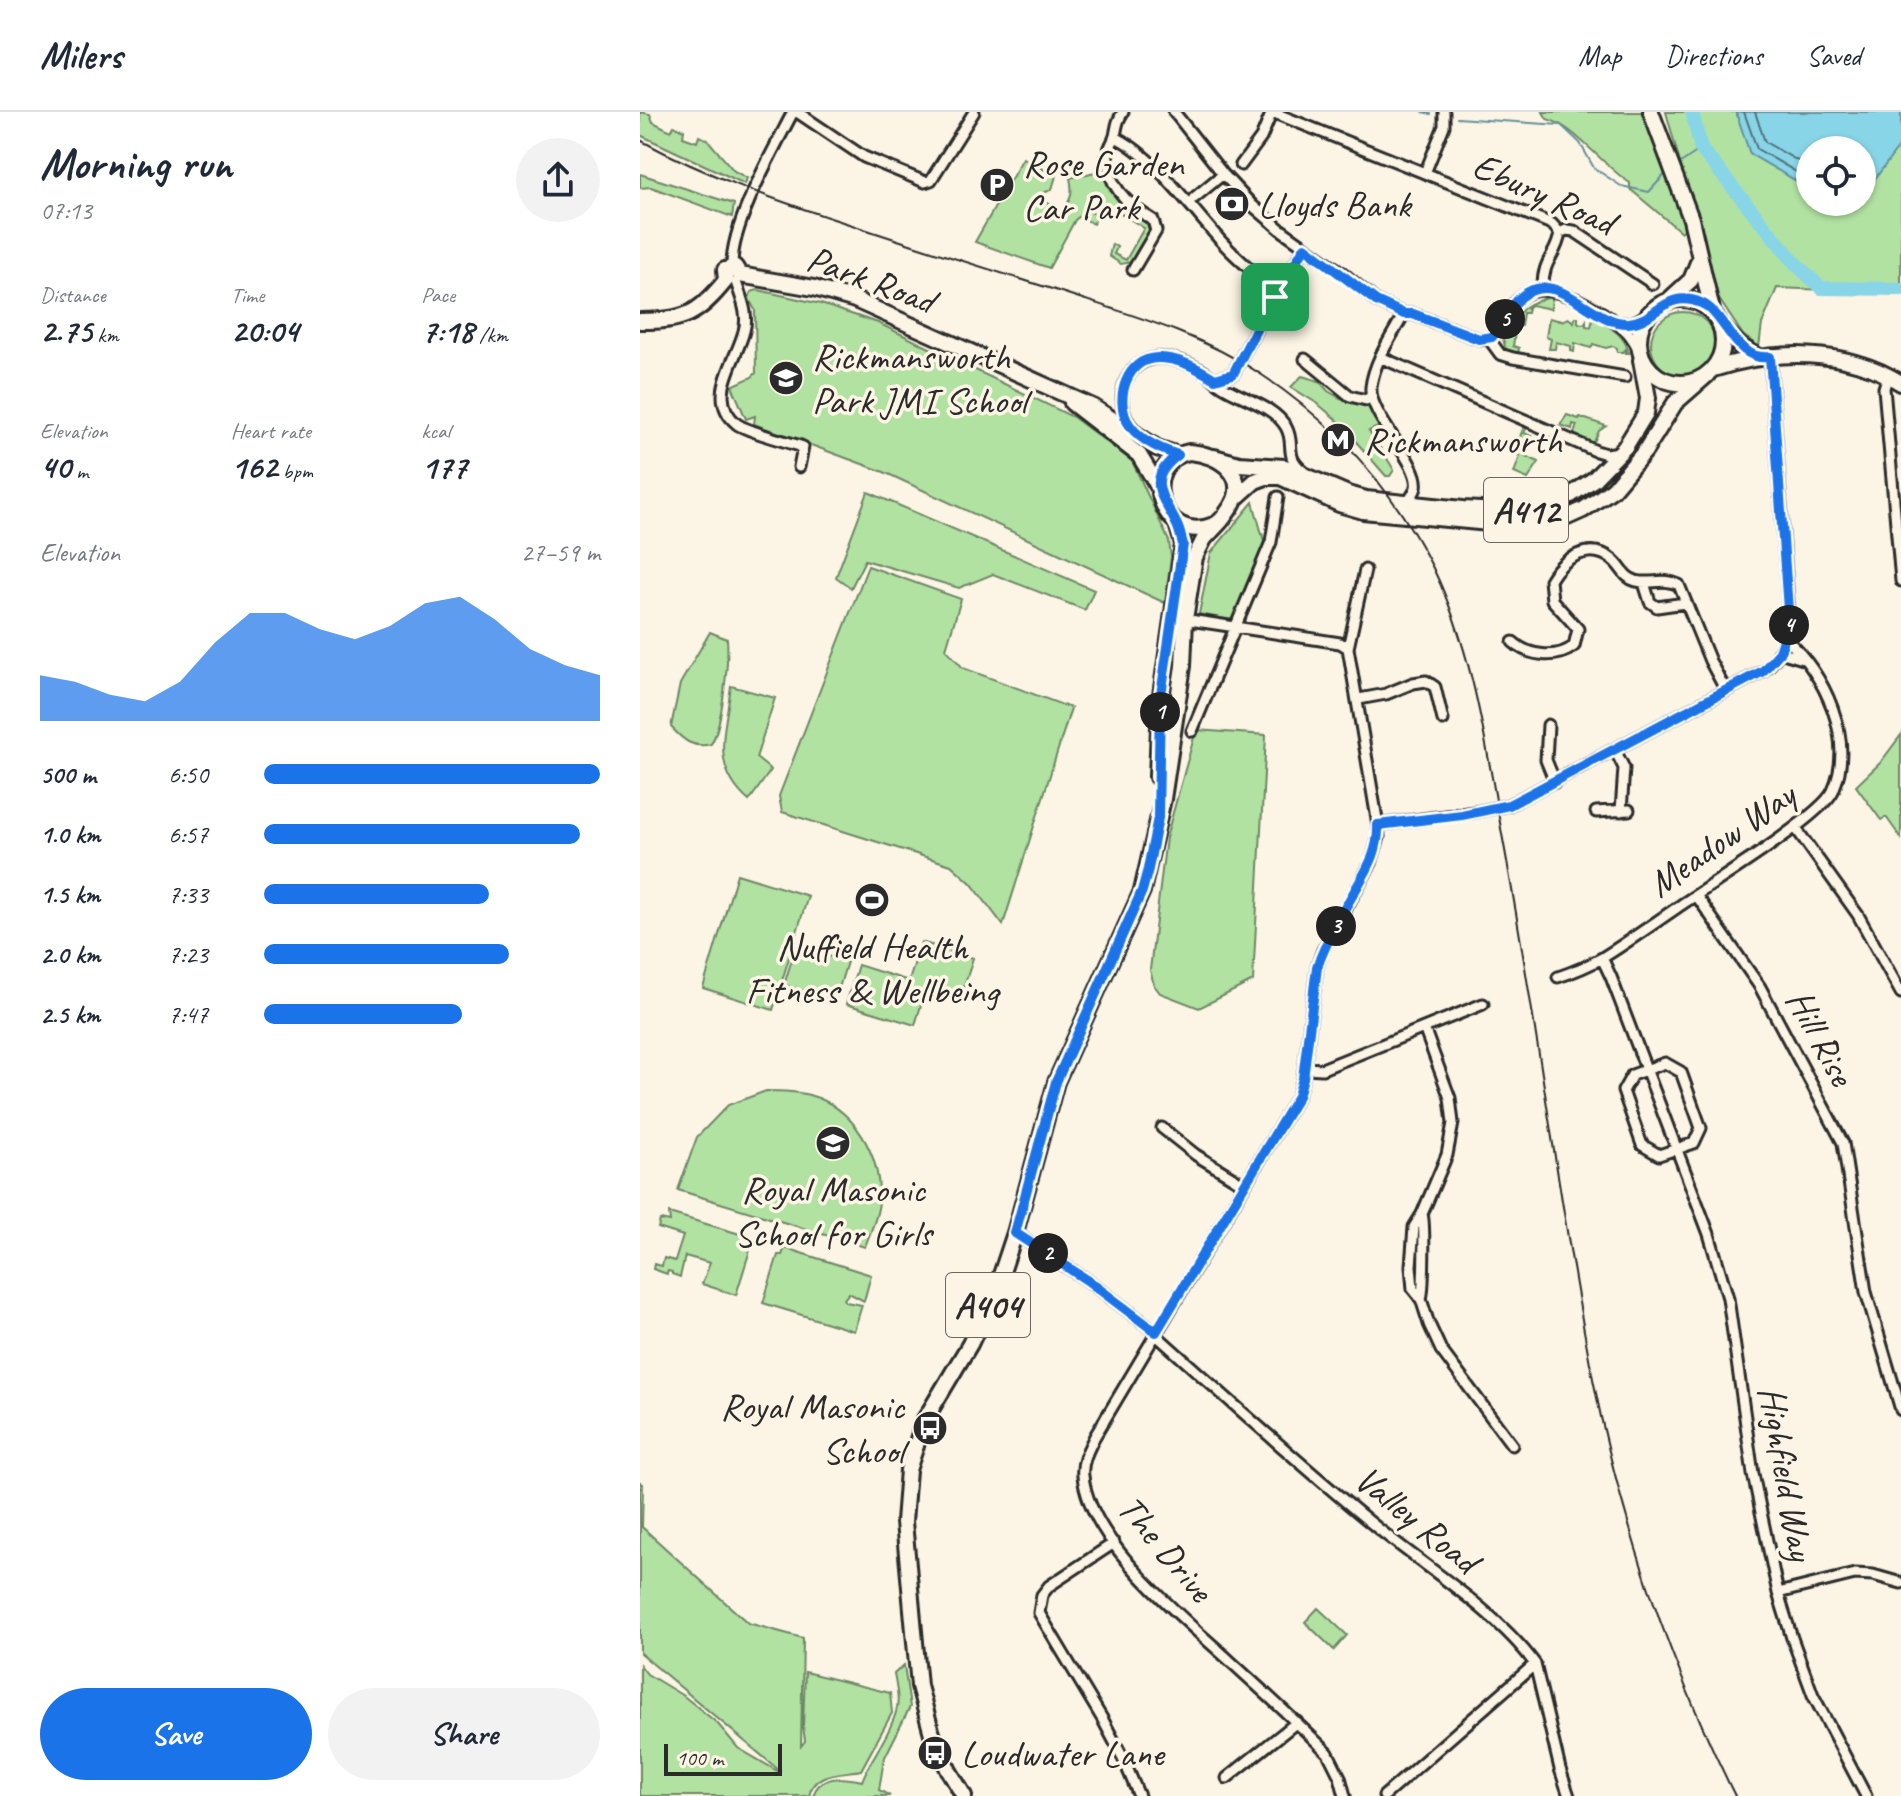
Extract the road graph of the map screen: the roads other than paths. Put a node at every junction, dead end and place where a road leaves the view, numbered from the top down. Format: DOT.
graph roads {
  1 [pos="795,112"];
  2 [pos="974,112"];
  3 [pos="1123,112"];
  4 [pos="1174,112"];
  5 [pos="1272,112"];
  6 [pos="1444,112"];
  7 [pos="1651,112"];
  8 [pos="1115,137"];
  9 [pos="1241,165"];
  10 [pos="1425,173"];
  11 [pos="1223,174"];
  12 [pos="1194,198"];
  13 [pos="1560,233"];
  14 [pos="1305,247"];
  15 [pos="1701,255"];
  16 [pos="1133,270"];
  17 [pos="734,276"];
  18 [pos="1653,284"];
  19 [pos="1543,289"];
  20 [pos="1276,291"];
  21 [pos="1661,307"];
  22 [pos="1713,310"];
  23 [pos="1404,314"];
  24 [pos="640,321"];
  25 [pos="1614,322"];
  26 [pos="1722,327"];
  27 [pos="1489,339"];
  28 [pos="1640,355"];
  29 [pos="1380,357"];
  30 [pos="1765,358"];
  31 [pos="1305,359"];
  32 [pos="1710,372"];
  33 [pos="1888,375"];
  34 [pos="1625,377"];
  35 [pos="1215,379"];
  36 [pos="1901,383"];
  37 [pos="1063,395"];
  38 [pos="1371,396"];
  39 [pos="1288,442"];
  40 [pos="1152,445"];
  41 [pos="1620,452"];
  42 [pos="1178,455"];
  43 [pos="1214,457"];
  44 [pos="1268,464"];
  45 [pos="799,467"];
  46 [pos="1315,481"];
  47 [pos="1159,488"];
  48 [pos="1237,497"];
  49 [pos="1278,497"];
  50 [pos="1407,503"];
  51 [pos="1221,521"];
  52 [pos="1177,524"];
  53 [pos="1365,570"];
  54 [pos="1901,581"];
  55 [pos="1644,583"];
  56 [pos="1685,603"];
  57 [pos="1179,619"];
  58 [pos="1236,627"];
  59 [pos="1786,639"];
  60 [pos="1513,642"];
  61 [pos="1348,648"];
  62 [pos="1780,652"];
  63 [pos="1803,659"];
  64 [pos="1726,691"];
  65 [pos="1359,699"];
  66 [pos="1443,720"];
  67 [pos="1548,725"];
  68 [pos="1192,731"];
  69 [pos="1615,750"];
  70 [pos="1555,782"];
  71 [pos="1596,812"];
  72 [pos="1378,825"];
  73 [pos="1795,827"];
  74 [pos="1696,895"];
  75 [pos="1602,958"];
  76 [pos="1901,967"];
  77 [pos="1891,974"];
  78 [pos="1558,977"];
  79 [pos="1901,993"];
  80 [pos="1483,1004"];
  81 [pos="1424,1028"];
  82 [pos="1305,1068"];
  83 [pos="1646,1068"];
  84 [pos="1162,1128"];
  85 [pos="1677,1150"];
  86 [pos="1245,1185"];
  87 [pos="1015,1233"];
  88 [pos="1156,1333"];
  89 [pos="1901,1406"];
  90 [pos="1512,1445"];
  91 [pos="1114,1543"];
  92 [pos="1901,1583"];
  93 [pos="1778,1593"];
  94 [pos="1535,1664"];
  95 [pos="1297,1722"];
  96 [pos="1227,1778"];
  97 [pos="964,1796"];
  98 [pos="1139,1796"];
  99 [pos="1345,1796"];
  100 [pos="1384,1796"];
  101 [pos="1569,1796"];
  102 [pos="1866,1796"];
  1 -- 2 [label="street"];
  1 -- 17 [label="street"];
  3 -- 8 [label="street"];
  4 -- 11 [label="street"];
  5 -- 9 [label="street"];
  5 -- 10 [label="street, Ebury Road"];
  6 -- 10 [label="street"];
  7 -- 15 [label="main road"];
  8 -- 16 [label="street"];
  8 -- 20 [label="street"];
  10 -- 13 [label="street, Ebury Road"];
  11 -- 12 [label="street"];
  11 -- 14 [label="street"];
  13 -- 18 [label="street, Ebury Road"];
  13 -- 19 [label="street"];
  14 -- 20 [label="street"];
  14 -- 23 [label="street"];
  15 -- 21 [label="main road"];
  15 -- 22 [label="main road"];
  17 -- 24 [label="main road"];
  17 -- 37 [label="main road, Park Road"];
  17 -- 45 [label="street"];
  19 -- 25 [label="street"];
  19 -- 27 [label="street"];
  20 -- 35 [label="street"];
  21 -- 22 [label="main road"];
  21 -- 25 [label="street"];
  21 -- 28 [label="main road"];
  22 -- 26 [label="main road"];
  23 -- 27 [label="street"];
  23 -- 29 [label="street"];
  25 -- 28 [label="street"];
  26 -- 30 [label="main road"];
  26 -- 32 [label="main road"];
  27 -- 34 [label="street"];
  28 -- 32 [label="main road"];
  28 -- 41 [label="main road, A412"];
  29 -- 38 [label="street"];
  29 -- 41 [label="street"];
  30 -- 32 [label="main road, A412"];
  30 -- 33 [label="main road, A412"];
  30 -- 59 [label="street"];
  31 -- 38 [label="street"];
  32 -- 48 [label="main road, A412"];
  33 -- 36 [label="main road, A412"];
  33 -- 54 [label="street"];
  35 -- 39 [label="street"];
  35 -- 40 [label="street"];
  37 -- 40 [label="main road, Park Road"];
  37 -- 47 [label="main road, Park Road"];
  38 -- 50 [label="street"];
  39 -- 44 [label="street"];
  39 -- 46 [label="street"];
  40 -- 42 [label="main road, Park Road"];
  41 -- 50 [label="main road, A412"];
  42 -- 43 [label="main road"];
  42 -- 47 [label="main road"];
  43 -- 44 [label="main road, A412"];
  43 -- 48 [label="main road"];
  44 -- 46 [label="main road, A412"];
  46 -- 50 [label="main road, A412"];
  47 -- 52 [label="main road"];
  48 -- 51 [label="main road"];
  49 -- 58 [label="street"];
  51 -- 52 [label="main road"];
  51 -- 57 [label="main road, A404"];
  52 -- 57 [label="main road, A404"];
  53 -- 61 [label="street"];
  55 -- 56 [label="street"];
  55 -- 56 [label="street"];
  55 -- 60 [label="street"];
  56 -- 64 [label="street"];
  57 -- 58 [label="street"];
  57 -- 87 [label="main road, A404"];
  58 -- 61 [label="street"];
  58 -- 68 [label="street"];
  59 -- 62 [label="street"];
  59 -- 63 [label="street, Meadow Way"];
  61 -- 65 [label="street, The Drive"];
  62 -- 63 [label="street"];
  62 -- 64 [label="street"];
  63 -- 73 [label="street, Meadow Way"];
  64 -- 69 [label="street"];
  65 -- 66 [label="street"];
  65 -- 72 [label="street, The Drive"];
  67 -- 70 [label="street"];
  69 -- 70 [label="street"];
  69 -- 71 [label="street"];
  70 -- 72 [label="street, bridge"];
  72 -- 82 [label="street, The Drive"];
  73 -- 74 [label="street, Meadow Way"];
  73 -- 77 [label="street"];
  74 -- 75 [label="street, Meadow Way"];
  74 -- 89 [label="street, Hill Rise"];
  75 -- 78 [label="street, Meadow Way"];
  75 -- 83 [label="street, Highfield Way"];
  76 -- 77 [label="street"];
  77 -- 79 [label="street"];
  80 -- 81 [label="street"];
  81 -- 82 [label="street"];
  81 -- 90 [label="street"];
  82 -- 86 [label="street, The Drive"];
  83 -- 85 [label="street, Highfield Way"];
  83 -- 85 [label="street"];
  83 -- 85 [label="street"];
  84 -- 86 [label="street"];
  85 -- 93 [label="street, Highfield Way"];
  86 -- 88 [label="street, The Drive"];
  87 -- 88 [label="street, Valley Road"];
  87 -- 97 [label="main road, A404"];
  88 -- 91 [label="street, The Drive"];
  88 -- 94 [label="street, Valley Road"];
  91 -- 95 [label="street, The Drive"];
  91 -- 98 [label="street"];
  92 -- 93 [label="street"];
  93 -- 102 [label="street, Highfield Way"];
  94 -- 100 [label="street"];
  94 -- 101 [label="street"];
  95 -- 96 [label="street"];
  95 -- 99 [label="street, The Drive"];
}
